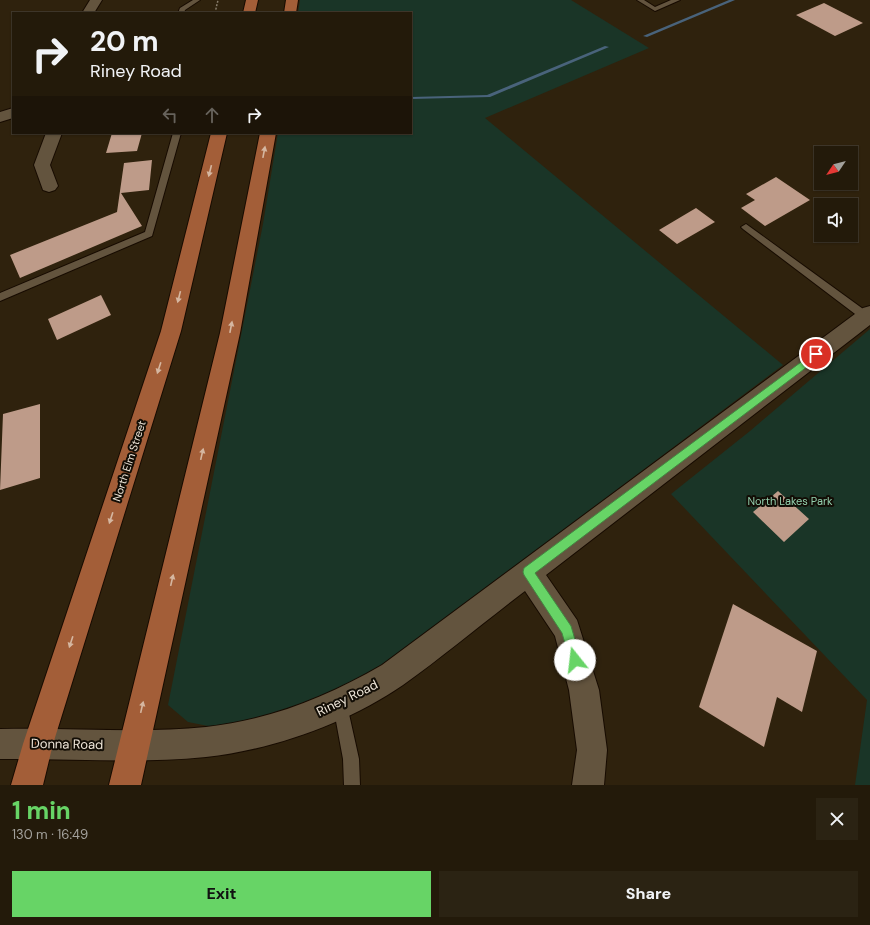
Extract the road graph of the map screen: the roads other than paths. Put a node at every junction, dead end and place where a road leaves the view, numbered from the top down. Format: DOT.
graph roads {
  1 [pos="96,0"];
  2 [pos="197,0"];
  3 [pos="252,0"];
  4 [pos="292,0"];
  5 [pos="640,0"];
  6 [pos="677,0"];
  7 [pos="89,12"];
  8 [pos="180,12"];
  9 [pos="249,12"];
  10 [pos="290,12"];
  11 [pos="12,113"];
  12 [pos="0,117"];
  13 [pos="54,134"];
  14 [pos="177,134"];
  15 [pos="220,134"];
  16 [pos="268,134"];
  17 [pos="49,186"];
  18 [pos="746,227"];
  19 [pos="0,297"];
  20 [pos="868,315"];
  21 [pos="528,572"];
  22 [pos="340,704"];
  23 [pos="0,744"];
  24 [pos="38,744"];
  25 [pos="133,745"];
  26 [pos="27,785"];
  27 [pos="125,785"];
  28 [pos="352,785"];
  29 [pos="588,785"];
  1 -- 7 [label="street"];
  2 -- 8 [label="lane"];
  3 -- 9 [label="main road"];
  4 -- 10 [label="main road"];
  5 -- 6 [label="lane"];
  11 -- 12 [label="street"];
  13 -- 17 [label="street"];
  14 -- 19 [label="lane"];
  15 -- 24 [label="main road, North Elm Street, one-way"];
  25 -- 16 [label="main road, one-way"];
  18 -- 20 [label="lane"];
  20 -- 21 [label="street, Riney Road"];
  21 -- 22 [label="street, Riney Road"];
  21 -- 29 [label="street"];
  22 -- 25 [label="street, Riney Road"];
  22 -- 28 [label="lane"];
  23 -- 24 [label="street, Donna Road"];
  24 -- 25 [label="street, Donna Road"];
  24 -- 26 [label="main road, North Elm Street"];
  25 -- 27 [label="main road"];
}
